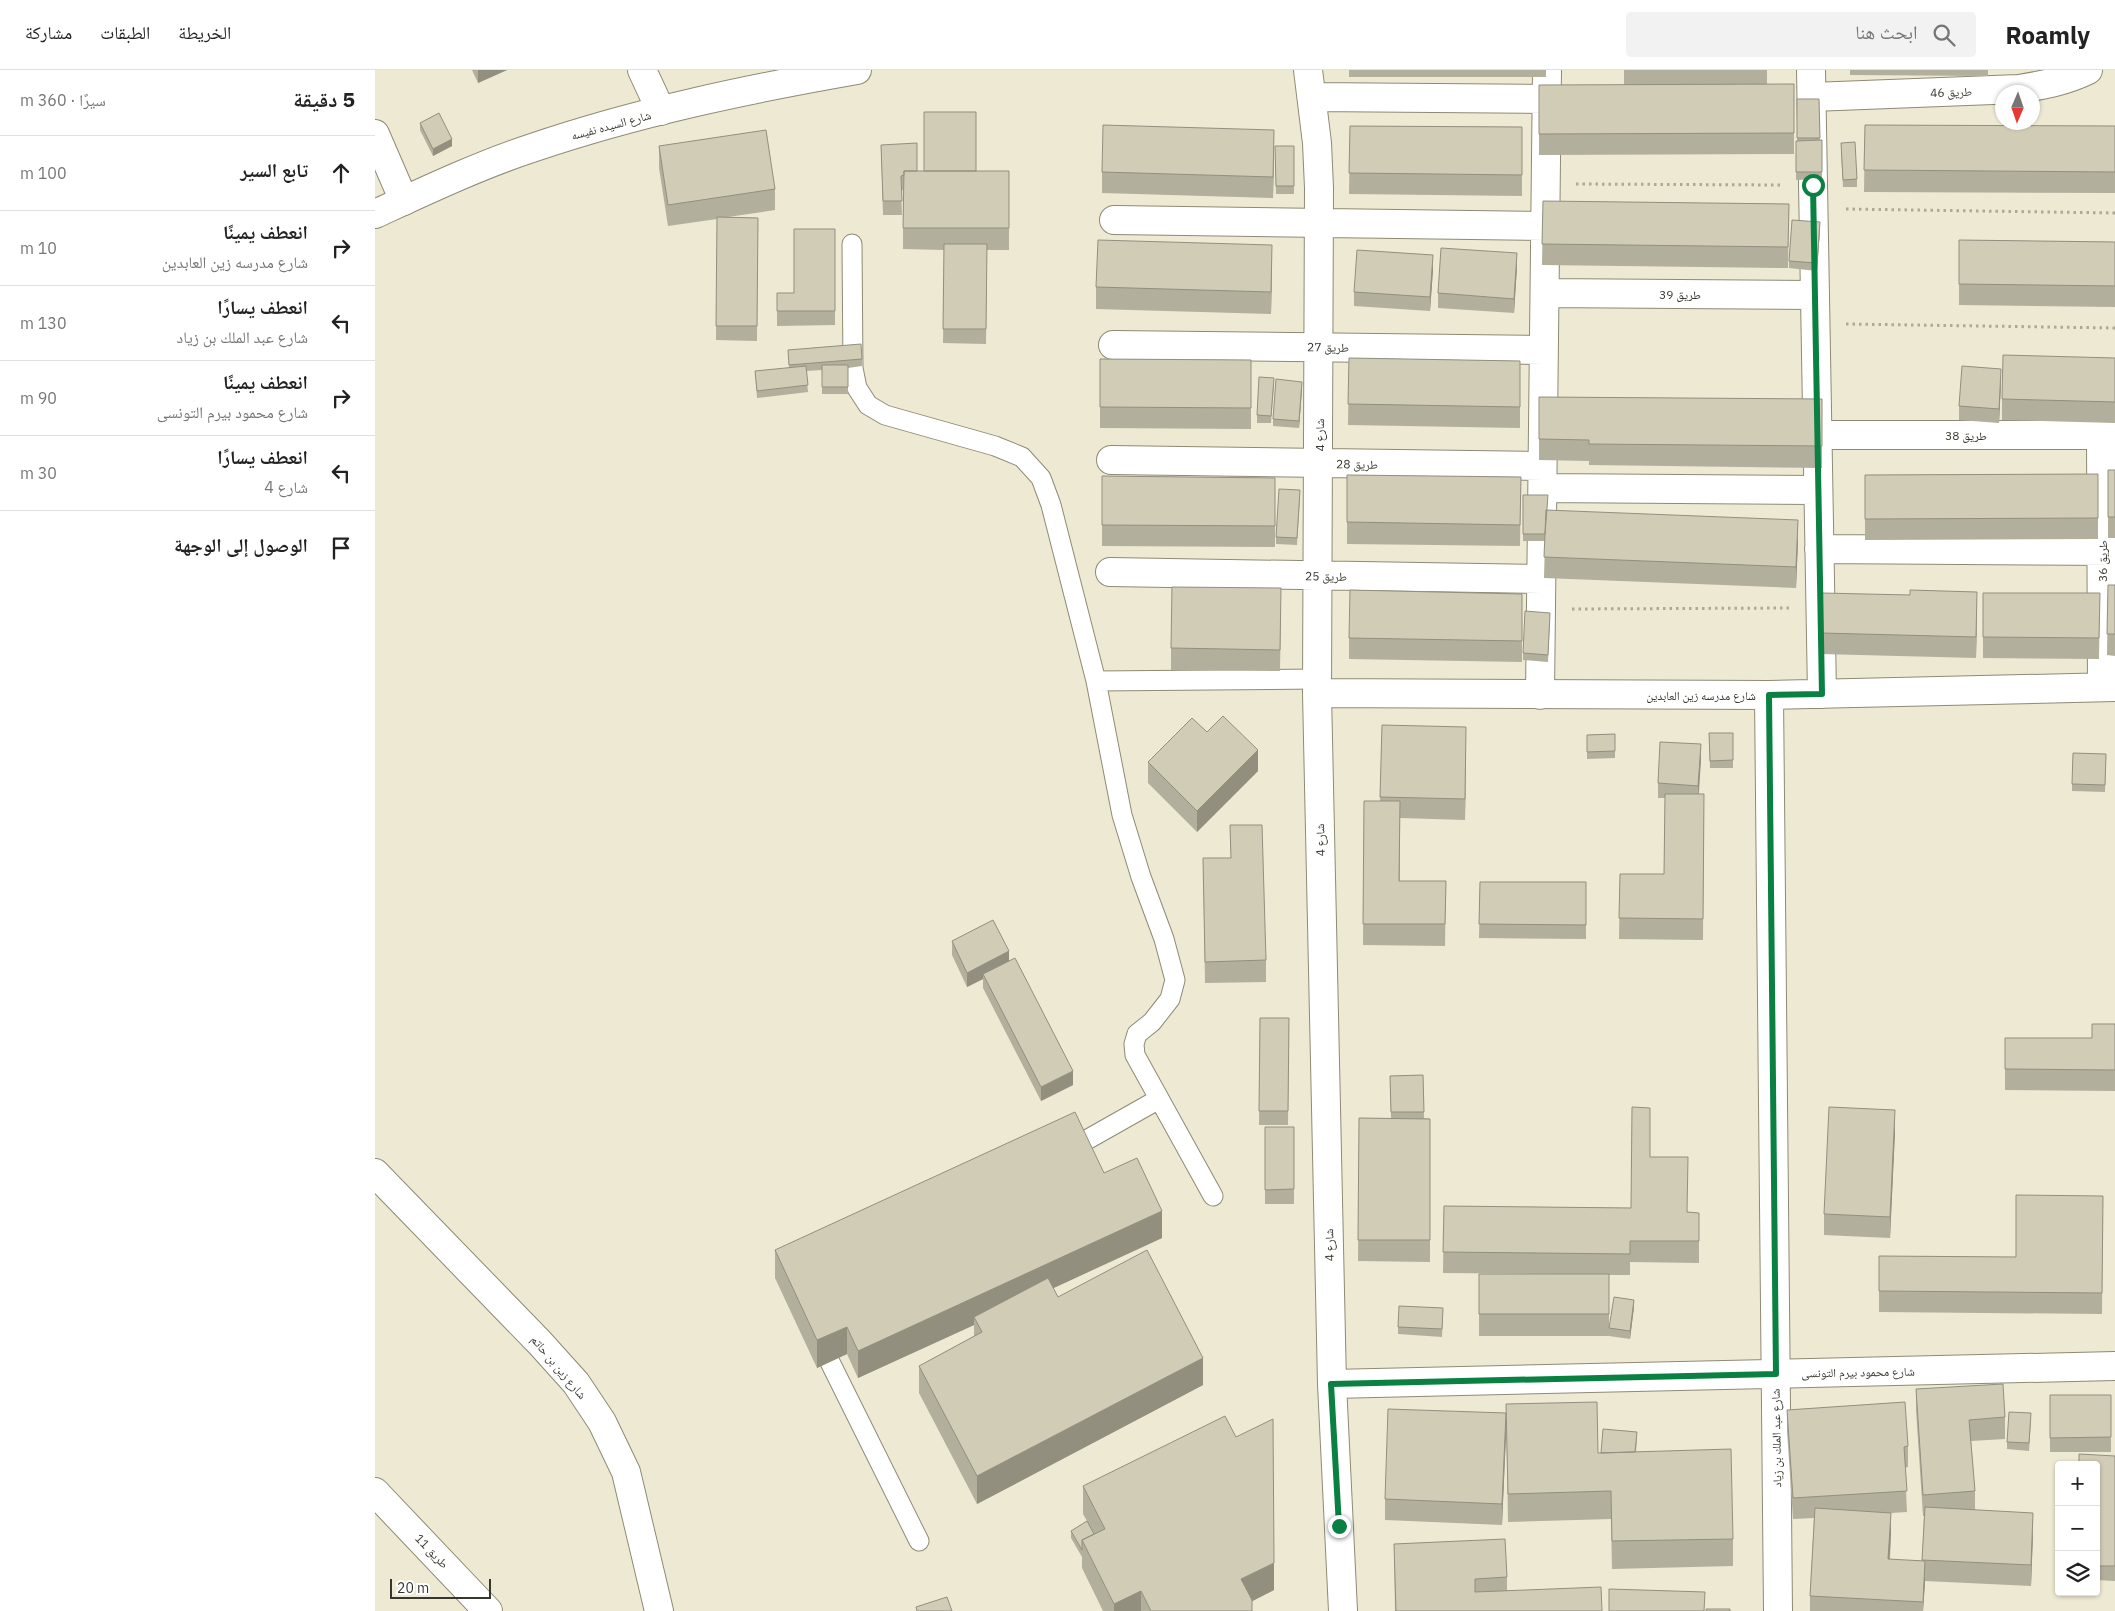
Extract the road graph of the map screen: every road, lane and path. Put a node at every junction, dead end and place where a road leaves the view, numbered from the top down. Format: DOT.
graph roads {
  1 [pos="642,70"];
  2 [pos="857,70"];
  3 [pos="1308,70"];
  4 [pos="1547,70"];
  5 [pos="1811,70"];
  6 [pos="2088,70"];
  7 [pos="1312,97"];
  8 [pos="1812,97"];
  9 [pos="1546,99"];
  10 [pos="661,111"];
  11 [pos="375,134"];
  12 [pos="1545,184"];
  13 [pos="1813,196"];
  14 [pos="404,201"];
  15 [pos="2115,213"];
  16 [pos="375,214"];
  17 [pos="1114,220"];
  18 [pos="1319,223"];
  19 [pos="1545,226"];
  20 [pos="852,244"];
  21 [pos="1545,293"];
  22 [pos="1815,295"];
  23 [pos="1815,324"];
  24 [pos="2115,328"];
  25 [pos="1113,345"];
  26 [pos="1319,347"];
  27 [pos="1543,350"];
  28 [pos="1817,435"];
  29 [pos="2108,435"];
  30 [pos="1111,460"];
  31 [pos="1319,463"];
  32 [pos="1542,477"];
  33 [pos="1819,490"];
  34 [pos="1819,550"];
  35 [pos="2109,551"];
  36 [pos="1110,572"];
  37 [pos="1317,575"];
  38 [pos="1541,579"];
  39 [pos="1820,608"];
  40 [pos="1541,609"];
  41 [pos="1096,680"];
  42 [pos="1317,686"];
  43 [pos="2109,687"];
  44 [pos="1822,694"];
  45 [pos="1540,695"];
  46 [pos="1769,695"];
  47 [pos="1159,1099"];
  48 [pos="1056,1157"];
  49 [pos="375,1173"];
  50 [pos="1213,1196"];
  51 [pos="815,1322"];
  52 [pos="2115,1366"];
  53 [pos="1776,1374"];
  54 [pos="1331,1384"];
  55 [pos="375,1492"];
  56 [pos="919,1541"];
  57 [pos="652,1608"];
  58 [pos="488,1611"];
  59 [pos="1343,1611"];
  60 [pos="1778,1611"];
  1 -- 10 [label="street"];
  2 -- 10 [label="street, شارع السيده نفيسه"];
  3 -- 7 [label="street, شارع 4"];
  4 -- 9 [label="street"];
  5 -- 8 [label="street"];
  6 -- 8 [label="street, طريق 46"];
  7 -- 9 [label="street"];
  7 -- 18 [label="street, شارع 4"];
  8 -- 13 [label="street"];
  9 -- 12 [label="street"];
  10 -- 14 [label="street, شارع السيده نفيسه"];
  11 -- 14 [label="street"];
  12 -- 13 [label="path"];
  12 -- 19 [label="street"];
  13 -- 15 [label="path"];
  13 -- 22 [label="street"];
  14 -- 16 [label="street, شارع السيده نفيسه"];
  17 -- 18 [label="street"];
  18 -- 19 [label="street"];
  18 -- 26 [label="street, شارع 4"];
  19 -- 21 [label="street"];
  20 -- 41 [label="lane"];
  21 -- 22 [label="street, طريق 39"];
  21 -- 27 [label="street"];
  22 -- 23 [label="street"];
  23 -- 24 [label="path"];
  23 -- 28 [label="street"];
  25 -- 26 [label="street, طريق 27"];
  26 -- 27 [label="street, طريق 27"];
  26 -- 31 [label="street, شارع 4"];
  27 -- 32 [label="street"];
  28 -- 29 [label="street, طريق 38"];
  28 -- 33 [label="street"];
  29 -- 35 [label="street, طريق 36"];
  30 -- 31 [label="street, طريق 28"];
  31 -- 32 [label="street, طريق 28"];
  31 -- 37 [label="street, شارع 4"];
  32 -- 33 [label="street, طريق 28"];
  32 -- 38 [label="street"];
  33 -- 34 [label="street"];
  34 -- 35 [label="street"];
  34 -- 39 [label="street"];
  35 -- 43 [label="street, طريق 36"];
  36 -- 37 [label="street, طريق 25"];
  37 -- 38 [label="street, طريق 25"];
  37 -- 42 [label="street, شارع 4"];
  38 -- 40 [label="street"];
  39 -- 40 [label="path"];
  39 -- 44 [label="street"];
  40 -- 45 [label="street"];
  41 -- 42 [label="lane"];
  41 -- 47 [label="lane"];
  42 -- 45 [label="street, شارع مدرسه زين العابدين"];
  42 -- 54 [label="street, شارع 4"];
  43 -- 44 [label="street, شارع مدرسه زين العابدين"];
  44 -- 46 [label="street, شارع مدرسه زين العابدين"];
  45 -- 46 [label="street, شارع مدرسه زين العابدين"];
  46 -- 53 [label="street, شارع عبد الملك بن زياد"];
  47 -- 48 [label="lane"];
  47 -- 50 [label="lane"];
  49 -- 57 [label="street, شارع زين بن حاتم"];
  51 -- 56 [label="lane"];
  52 -- 53 [label="street, شارع محمود بيرم التونسى"];
  53 -- 54 [label="street, شارع محمود بيرم التونسى"];
  53 -- 60 [label="street, شارع عبد الملك بن زياد"];
  54 -- 59 [label="street, شارع 4"];
  55 -- 58 [label="street, طريق 11"];
}
